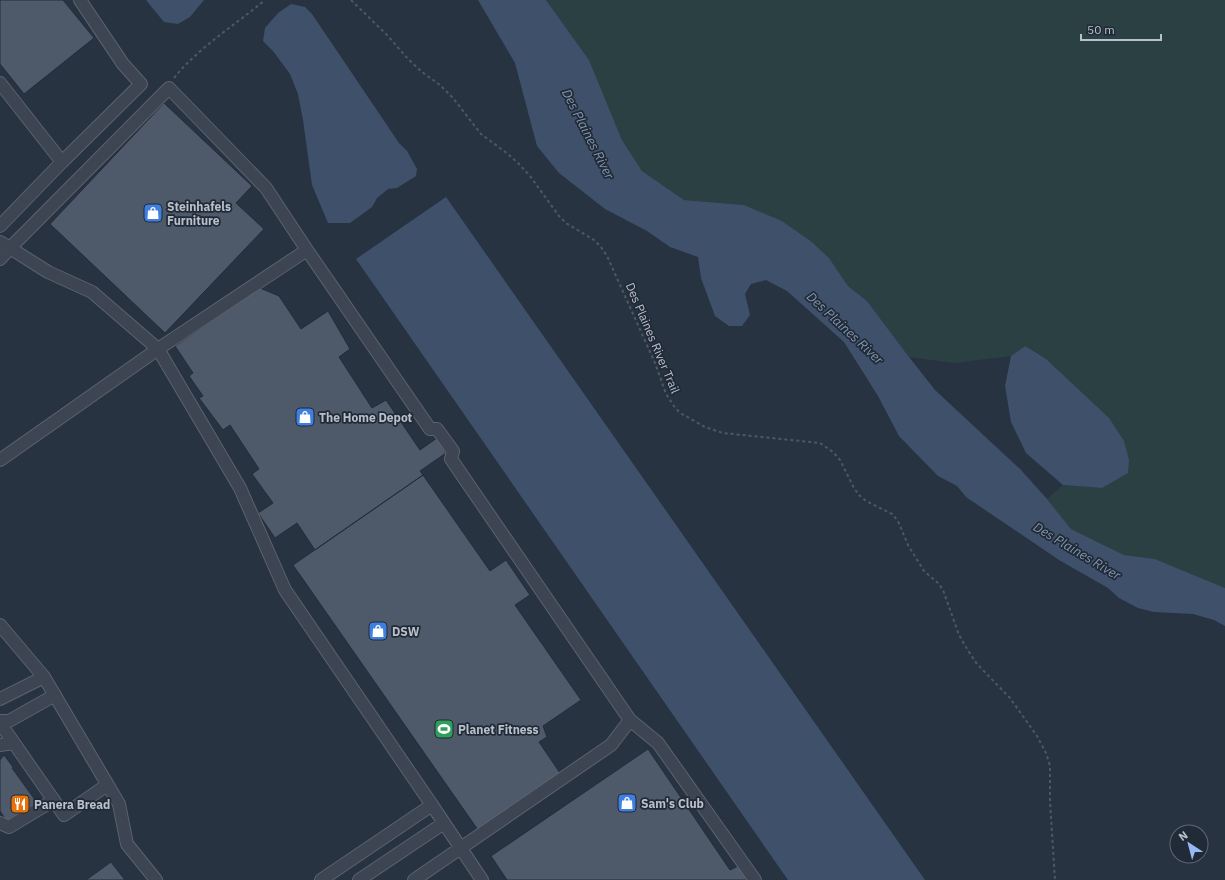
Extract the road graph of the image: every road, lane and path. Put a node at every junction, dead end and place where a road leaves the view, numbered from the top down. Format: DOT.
graph roads {
  1 [pos="72,0"];
  2 [pos="80,0"];
  3 [pos="265,0"];
  4 [pos="351,0"];
  5 [pos="101,32"];
  6 [pos="0,83"];
  7 [pos="169,88"];
  8 [pos="62,162"];
  9 [pos="0,226"];
  10 [pos="5,245"];
  11 [pos="307,250"];
  12 [pos="0,259"];
  13 [pos="158,349"];
  14 [pos="0,460"];
  15 [pos="0,625"];
  16 [pos="44,677"];
  17 [pos="55,696"];
  18 [pos="0,699"];
  19 [pos="630,720"];
  20 [pos="0,722"];
  21 [pos="14,743"];
  22 [pos="0,745"];
  23 [pos="107,785"];
  24 [pos="54,800"];
  25 [pos="432,805"];
  26 [pos="0,823"];
  27 [pos="444,823"];
  28 [pos="461,848"];
  29 [pos="476,878"];
  30 [pos="156,880"];
  31 [pos="321,880"];
  32 [pos="359,880"];
  33 [pos="414,880"];
  34 [pos="755,880"];
  35 [pos="1055,880"];
  1 -- 5 [label="lane"];
  2 -- 5 [label="lane"];
  3 -- 7 [label="path"];
  4 -- 35 [label="path, Des Plaines River Trail"];
  5 -- 8 [label="lane"];
  6 -- 8 [label="lane"];
  7 -- 10 [label="lane"];
  7 -- 11 [label="lane"];
  8 -- 9 [label="lane"];
  10 -- 12 [label="lane"];
  10 -- 13 [label="lane"];
  11 -- 13 [label="lane"];
  11 -- 19 [label="lane"];
  13 -- 14 [label="lane"];
  13 -- 25 [label="lane"];
  15 -- 16 [label="lane"];
  16 -- 17 [label="lane"];
  16 -- 18 [label="lane"];
  17 -- 20 [label="lane"];
  17 -- 23 [label="lane"];
  19 -- 28 [label="lane"];
  19 -- 34 [label="lane"];
  20 -- 21 [label="lane"];
  21 -- 22 [label="lane"];
  21 -- 24 [label="lane"];
  23 -- 24 [label="lane"];
  23 -- 30 [label="lane"];
  24 -- 26 [label="lane"];
  25 -- 27 [label="lane"];
  25 -- 31 [label="lane"];
  27 -- 28 [label="lane"];
  27 -- 32 [label="lane"];
  28 -- 29 [label="lane"];
  28 -- 33 [label="lane"];
}
